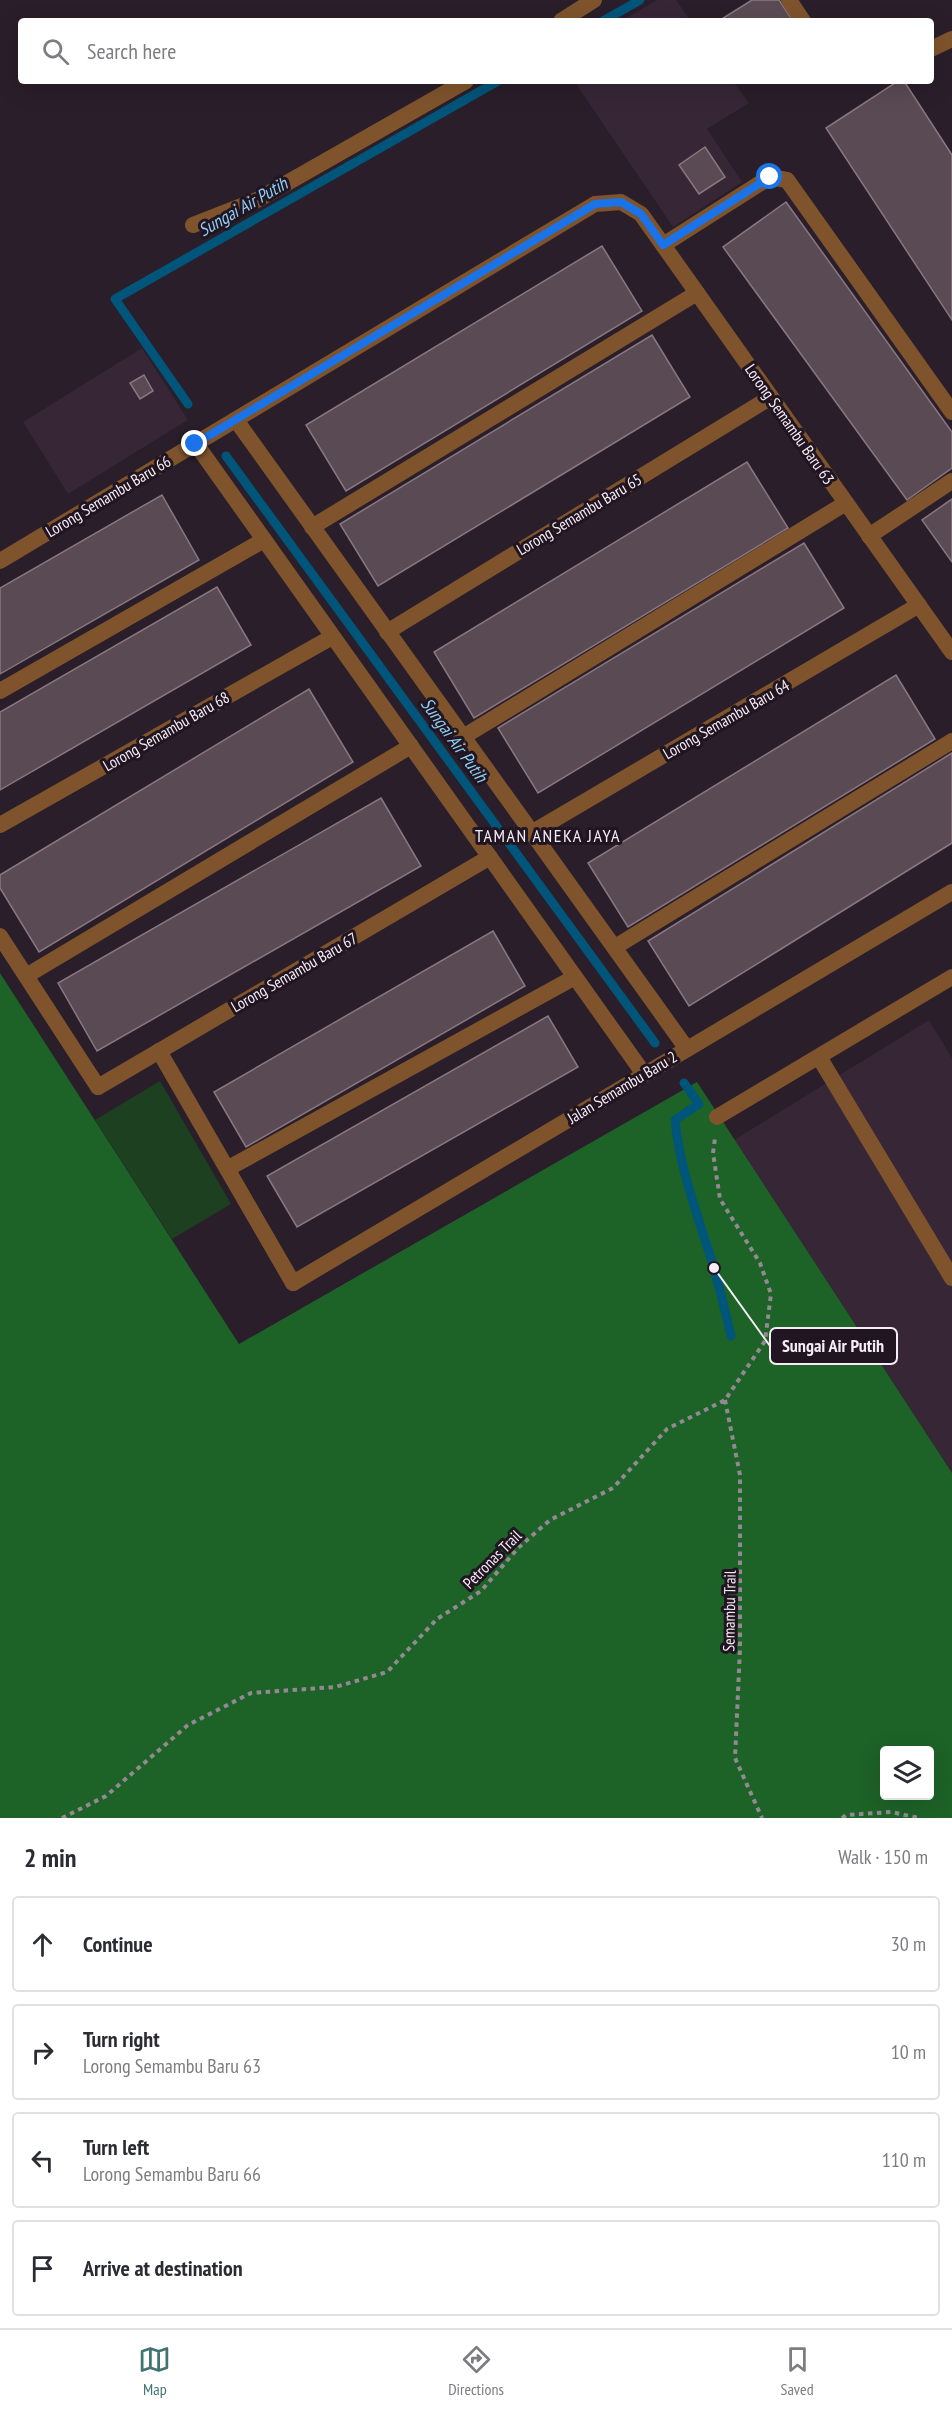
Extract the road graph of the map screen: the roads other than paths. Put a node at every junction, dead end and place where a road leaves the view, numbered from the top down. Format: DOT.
graph roads {
  1 [pos="594,0"];
  2 [pos="789,0"];
  3 [pos="566,18"];
  4 [pos="801,18"];
  5 [pos="952,39"];
  6 [pos="934,48"];
  7 [pos="461,84"];
  8 [pos="621,202"];
  9 [pos="193,225"];
  10 [pos="663,245"];
  11 [pos="697,293"];
  12 [pos="771,397"];
  13 [pos="952,412"];
  14 [pos="236,420"];
  15 [pos="195,444"];
  16 [pos="952,481"];
  17 [pos="846,503"];
  18 [pos="312,527"];
  19 [pos="869,536"];
  20 [pos="264,540"];
  21 [pos="0,561"];
  22 [pos="919,605"];
  23 [pos="387,632"];
  24 [pos="332,637"];
  25 [pos="952,652"];
  26 [pos="0,691"];
  27 [pos="463,737"];
  28 [pos="952,741"];
  29 [pos="411,746"];
  30 [pos="0,825"];
  31 [pos="533,832"];
  32 [pos="490,857"];
  33 [pos="952,892"];
  34 [pos="0,936"];
  35 [pos="615,947"];
  36 [pos="26,976"];
  37 [pos="575,977"];
  38 [pos="952,977"];
  39 [pos="687,1049"];
  40 [pos="159,1051"];
  41 [pos="819,1057"];
  42 [pos="644,1074"];
  43 [pos="717,1117"];
  44 [pos="227,1169"];
  45 [pos="952,1278"];
  1 -- 3 [label="street"];
  2 -- 4 [label="street"];
  5 -- 6 [label="street"];
  7 -- 9 [label="street"];
  8 -- 10 [label="street, Lorong Semambu Baru 63"];
  8 -- 14 [label="street, Lorong Semambu Baru 66"];
  10 -- 11 [label="street, Lorong Semambu Baru 63"];
  10 -- 13 [label="street"];
  11 -- 12 [label="street, Lorong Semambu Baru 63"];
  11 -- 18 [label="street"];
  12 -- 17 [label="street, Lorong Semambu Baru 63"];
  12 -- 23 [label="street, Lorong Semambu Baru 65"];
  14 -- 15 [label="street, Lorong Semambu Baru 66"];
  14 -- 18 [label="street"];
  15 -- 20 [label="street"];
  15 -- 21 [label="street, Lorong Semambu Baru 66"];
  16 -- 19 [label="street"];
  17 -- 19 [label="street, Lorong Semambu Baru 63"];
  17 -- 27 [label="street"];
  18 -- 23 [label="street"];
  19 -- 22 [label="street, Lorong Semambu Baru 63"];
  20 -- 24 [label="street"];
  20 -- 26 [label="street"];
  22 -- 25 [label="street, Lorong Semambu Baru 63"];
  22 -- 31 [label="street, Lorong Semambu Baru 64"];
  23 -- 27 [label="street"];
  24 -- 29 [label="street"];
  24 -- 30 [label="street, Lorong Semambu Baru 68"];
  27 -- 31 [label="street"];
  28 -- 35 [label="street"];
  29 -- 32 [label="street"];
  29 -- 36 [label="street"];
  31 -- 35 [label="street"];
  32 -- 37 [label="street"];
  32 -- 40 [label="street, Lorong Semambu Baru 67"];
  33 -- 39 [label="street, Jalan Semambu Baru 2"];
  34 -- 36 [label="street"];
  35 -- 39 [label="street"];
  36 -- 40 [label="street, Lorong Semambu Baru 67"];
  37 -- 42 [label="street"];
  37 -- 44 [label="street"];
  38 -- 41 [label="street"];
  39 -- 42 [label="street, Jalan Semambu Baru 2"];
  40 -- 44 [label="street"];
  41 -- 43 [label="street"];
  41 -- 45 [label="street"];
  42 -- 44 [label="street, Jalan Semambu Baru 2"];
}
